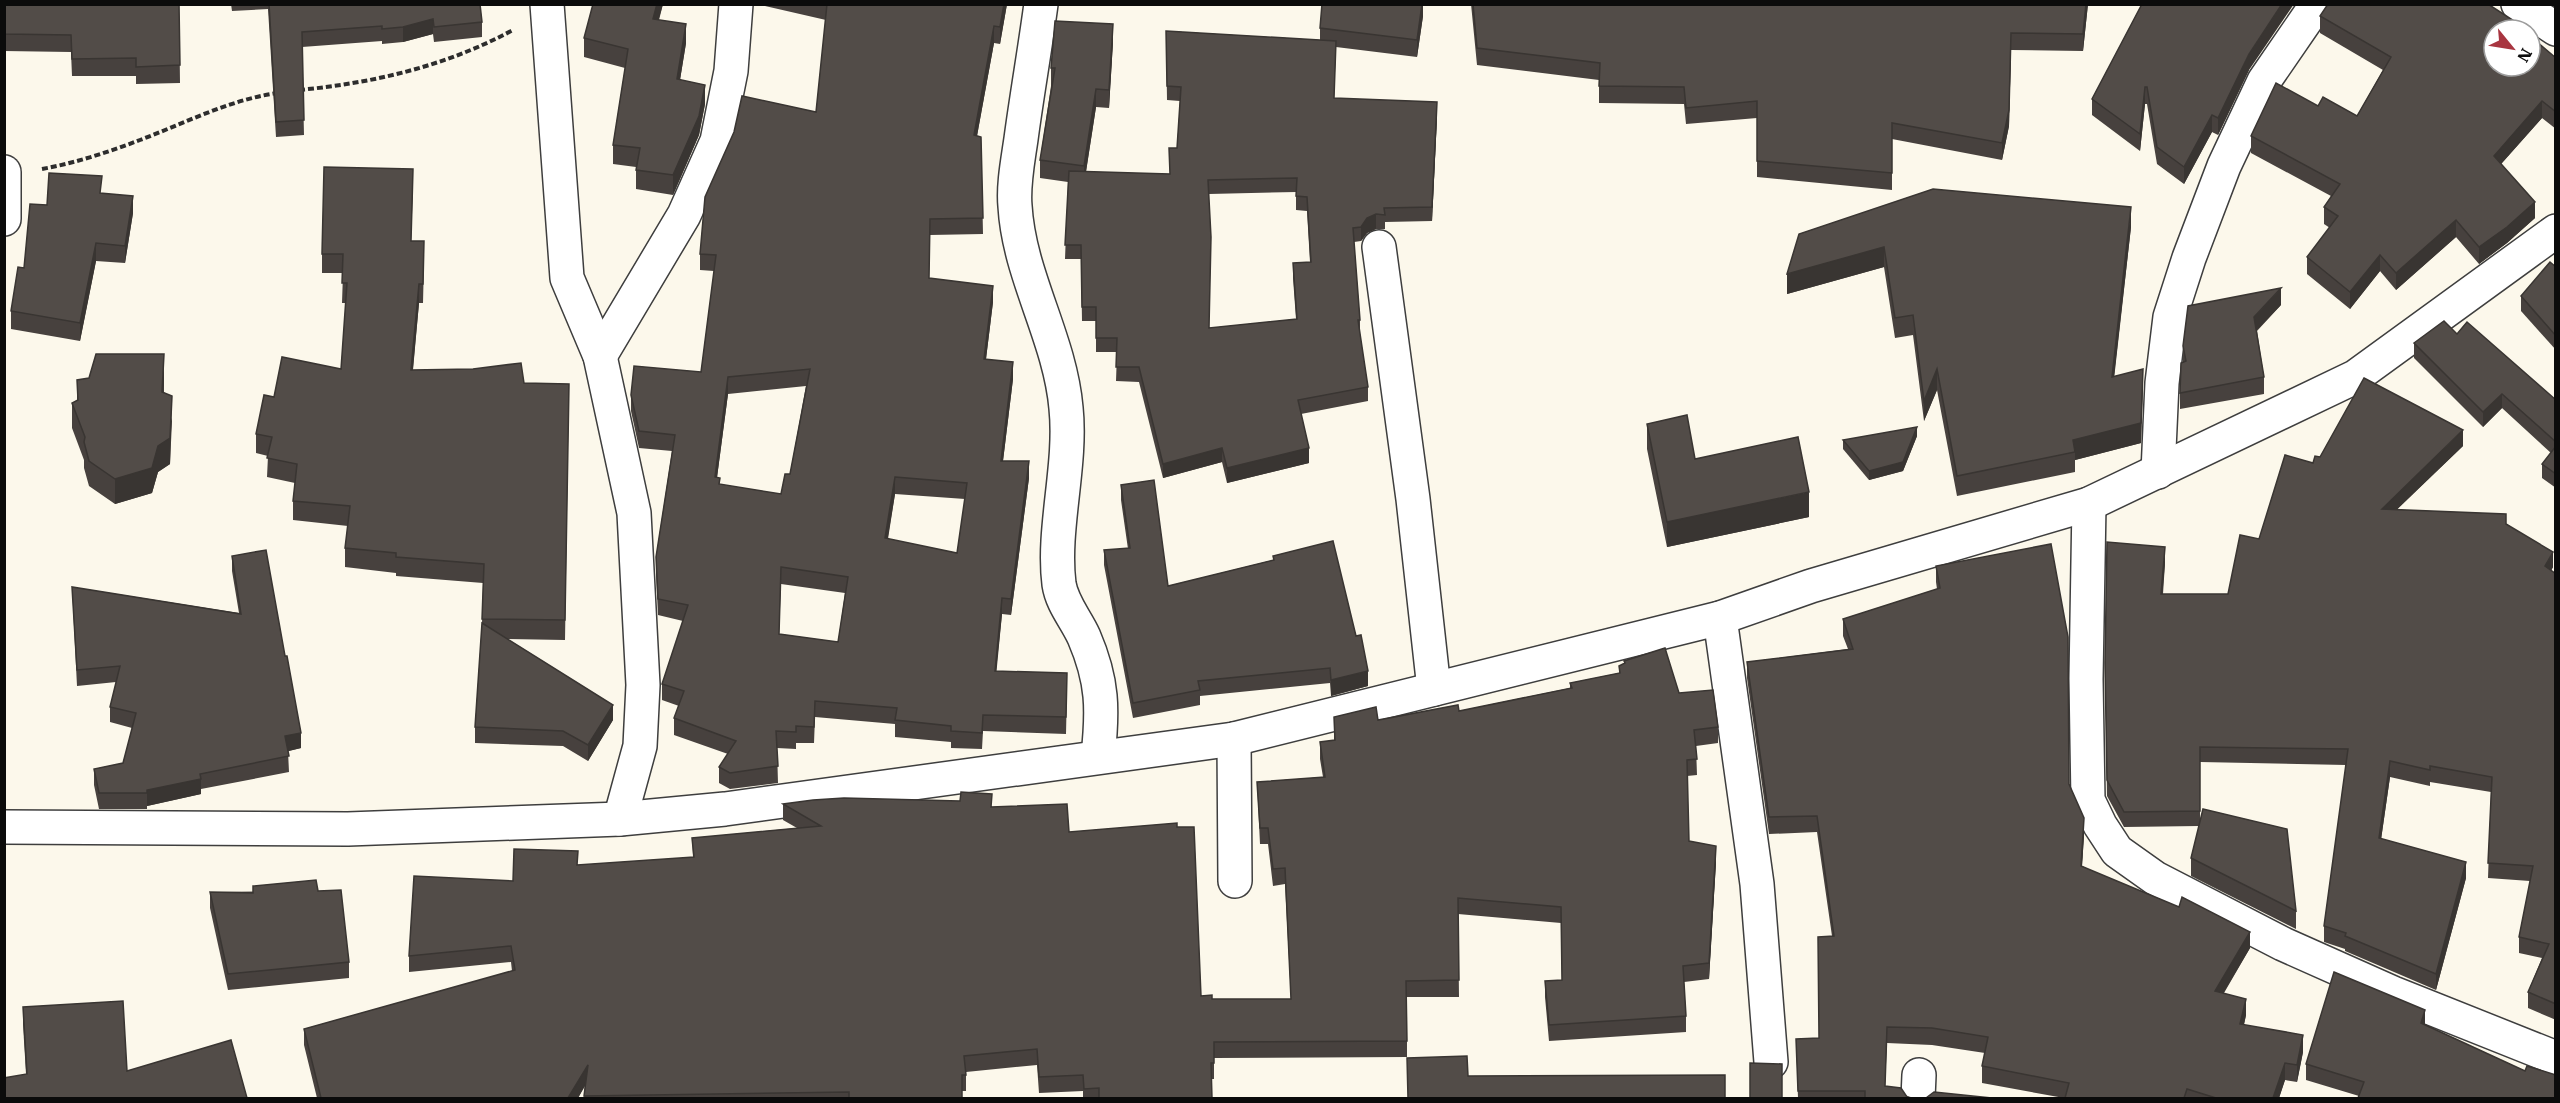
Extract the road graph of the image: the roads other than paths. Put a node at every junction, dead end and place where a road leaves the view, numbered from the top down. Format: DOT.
graph roads {
  1 [pos="736,4"];
  2 [pos="1041,4"];
  3 [pos="2317,4"];
  4 [pos="2518,4"];
  5 [pos="548,8"];
  6 [pos="2556,29"];
  7 [pos="5,174"];
  8 [pos="4,219"];
  9 [pos="2556,231"];
  10 [pos="1379,247"];
  11 [pos="600,356"];
  12 [pos="2158,472"];
  13 [pos="2089,504"];
  14 [pos="1720,618"];
  15 [pos="1434,688"];
  16 [pos="1234,739"];
  17 [pos="1098,756"];
  18 [pos="620,819"];
  19 [pos="4,827"];
  20 [pos="1235,881"];
  21 [pos="2556,1058"];
  22 [pos="1772,1062"];
  1 -- 11 [label="street"];
  2 -- 17 [label="street"];
  3 -- 12 [label="street"];
  4 -- 6 [label="street"];
  5 -- 11 [label="street"];
  7 -- 8 [label="street"];
  9 -- 12 [label="street"];
  10 -- 15 [label="street"];
  11 -- 18 [label="street"];
  12 -- 13 [label="street"];
  13 -- 14 [label="street"];
  13 -- 21 [label="street"];
  14 -- 15 [label="street"];
  14 -- 22 [label="street"];
  15 -- 16 [label="street"];
  16 -- 17 [label="street"];
  16 -- 20 [label="street"];
  17 -- 18 [label="street"];
  18 -- 19 [label="street"];
}
